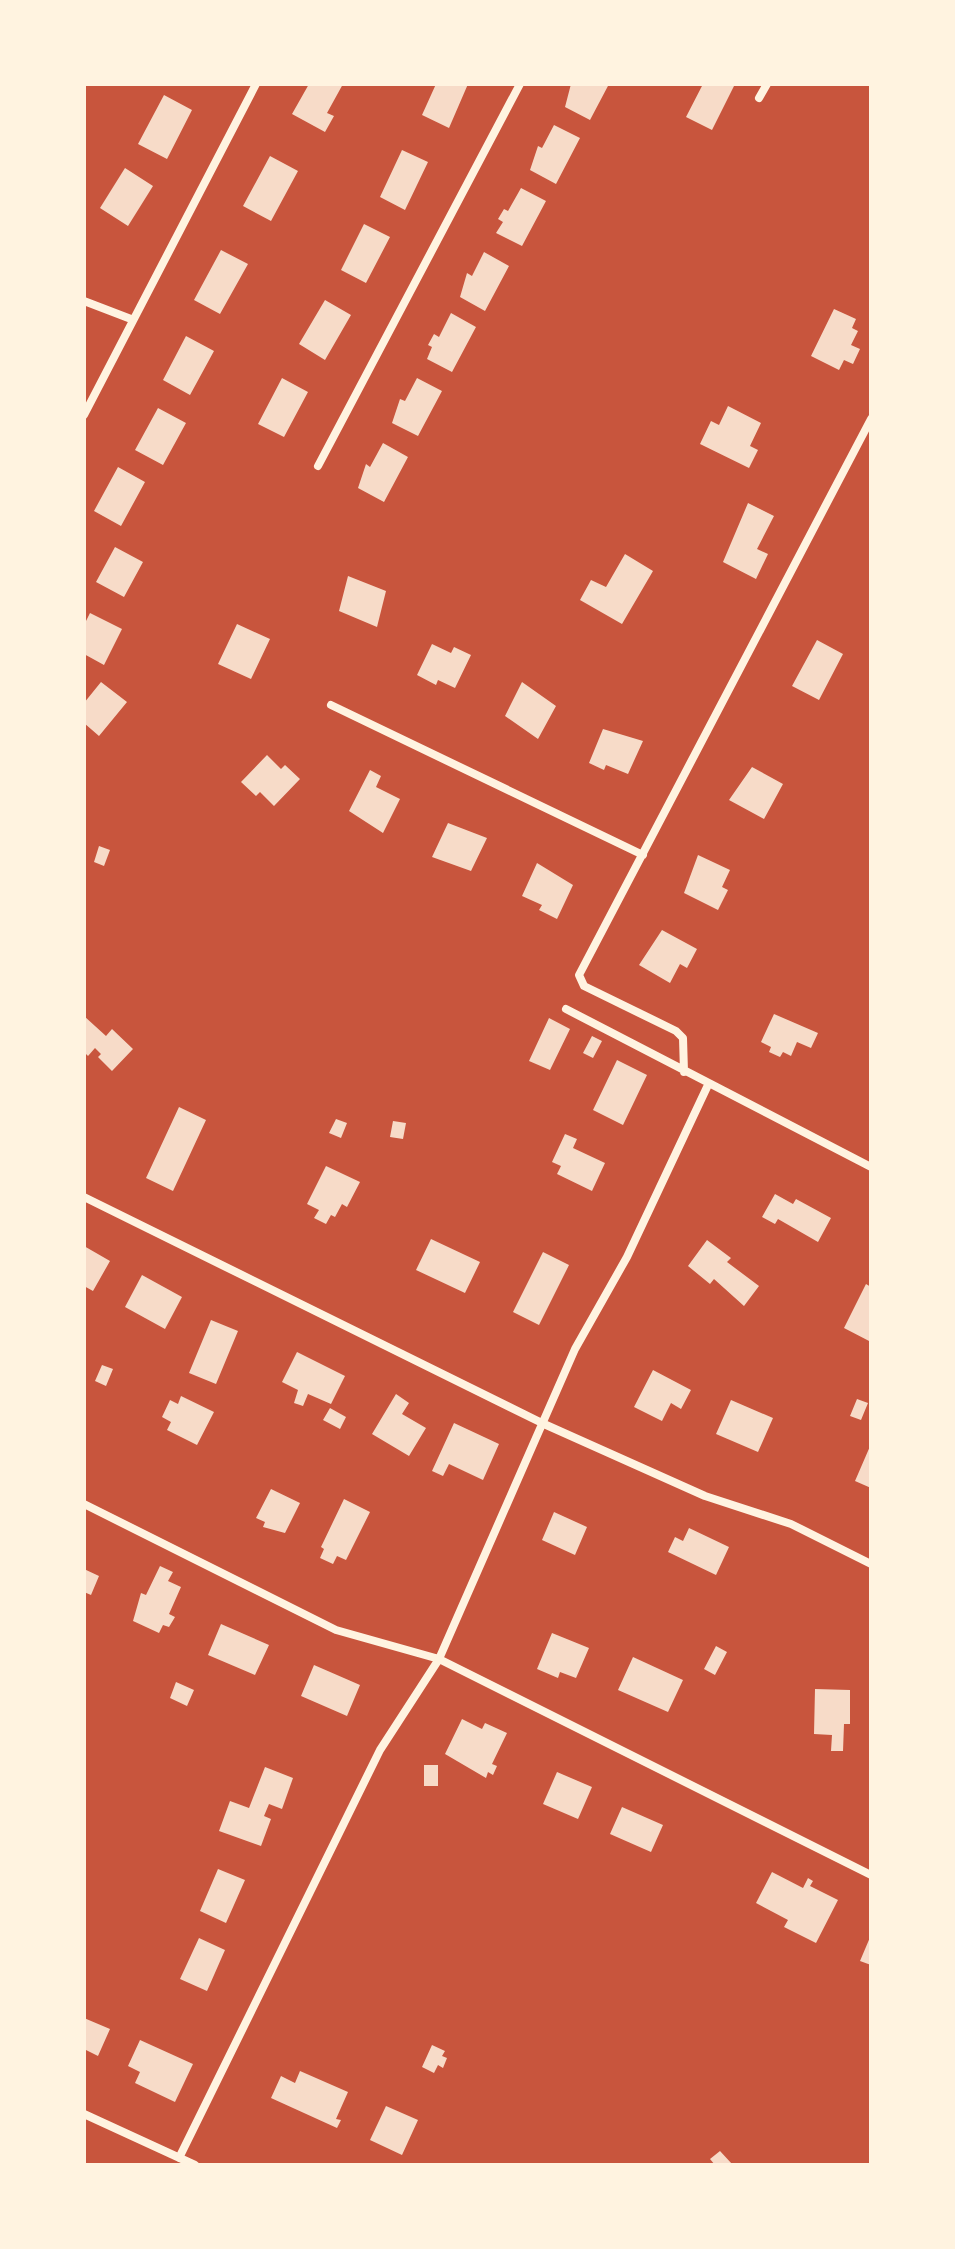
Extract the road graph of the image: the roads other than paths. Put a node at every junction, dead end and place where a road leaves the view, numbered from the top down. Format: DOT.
graph roads {
  1 [pos="256,84"];
  2 [pos="520,84"];
  3 [pos="767,84"];
  4 [pos="759,98"];
  5 [pos="84,301"];
  6 [pos="131,319"];
  7 [pos="84,415"];
  8 [pos="871,419"];
  9 [pos="318,466"];
  10 [pos="331,705"];
  11 [pos="643,855"];
  12 [pos="566,1009"];
  13 [pos="684,1072"];
  14 [pos="708,1085"];
  15 [pos="871,1167"];
  16 [pos="84,1197"];
  17 [pos="544,1424"];
  18 [pos="84,1504"];
  19 [pos="871,1564"];
  20 [pos="439,1659"];
  21 [pos="871,1875"];
  22 [pos="84,2114"];
  23 [pos="179,2158"];
  24 [pos="195,2165"];
  1 -- 6 [label="street"];
  2 -- 9 [label="street"];
  3 -- 4 [label="street"];
  5 -- 6 [label="street"];
  6 -- 7 [label="street"];
  8 -- 11 [label="street"];
  10 -- 11 [label="street"];
  11 -- 13 [label="street"];
  12 -- 13 [label="street"];
  13 -- 14 [label="street"];
  14 -- 15 [label="street"];
  14 -- 17 [label="street"];
  16 -- 17 [label="street"];
  17 -- 19 [label="street"];
  17 -- 20 [label="street"];
  18 -- 20 [label="street"];
  20 -- 21 [label="street"];
  20 -- 23 [label="street"];
  22 -- 23 [label="street"];
  23 -- 24 [label="street"];
}
